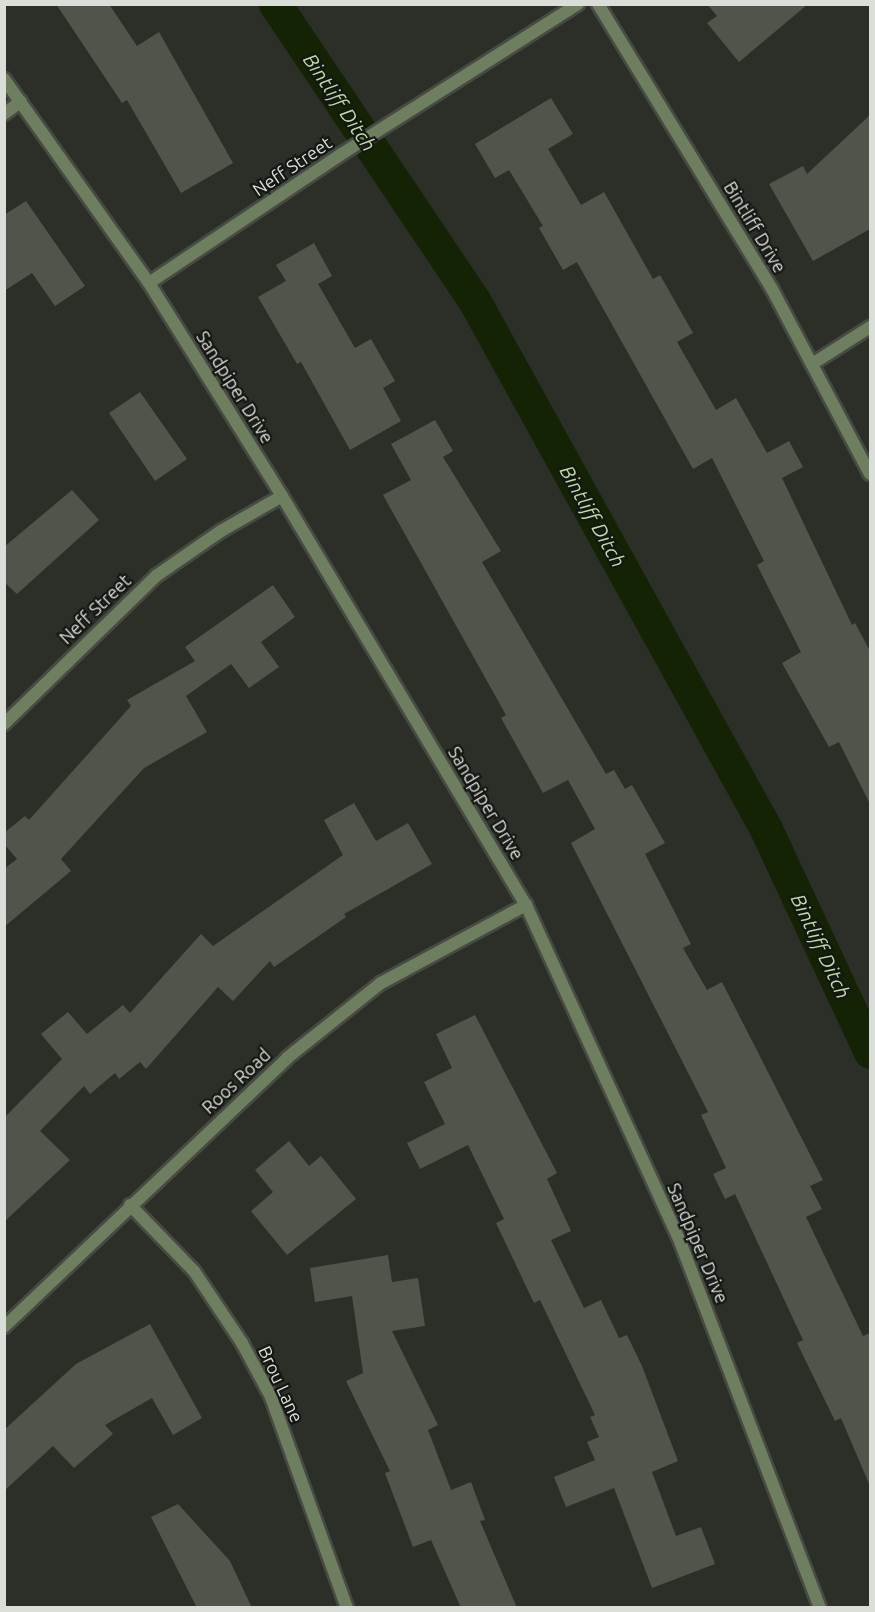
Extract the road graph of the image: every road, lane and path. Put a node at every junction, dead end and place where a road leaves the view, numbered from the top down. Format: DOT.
graph roads {
  1 [pos="578,4"];
  2 [pos="598,4"];
  3 [pos="4,79"];
  4 [pos="21,101"];
  5 [pos="4,114"];
  6 [pos="149,283"];
  7 [pos="870,327"];
  8 [pos="812,364"];
  9 [pos="870,474"];
  10 [pos="282,496"];
  11 [pos="4,724"];
  12 [pos="526,905"];
  13 [pos="130,1205"];
  14 [pos="4,1327"];
  15 [pos="347,1608"];
  16 [pos="820,1608"];
  1 -- 6 [label="street, Neff Street"];
  2 -- 8 [label="street, Bintliff Drive"];
  3 -- 4 [label="street, Sandpiper Drive"];
  4 -- 5 [label="street"];
  4 -- 6 [label="street, Sandpiper Drive"];
  6 -- 10 [label="street, Sandpiper Drive"];
  7 -- 8 [label="street"];
  8 -- 9 [label="street, Bintliff Drive"];
  10 -- 11 [label="street, Neff Street"];
  10 -- 12 [label="street, Sandpiper Drive"];
  12 -- 13 [label="street, Roos Road"];
  12 -- 16 [label="street, Sandpiper Drive"];
  13 -- 14 [label="street, Roos Road"];
  13 -- 15 [label="street, Brou Lane"];
}
